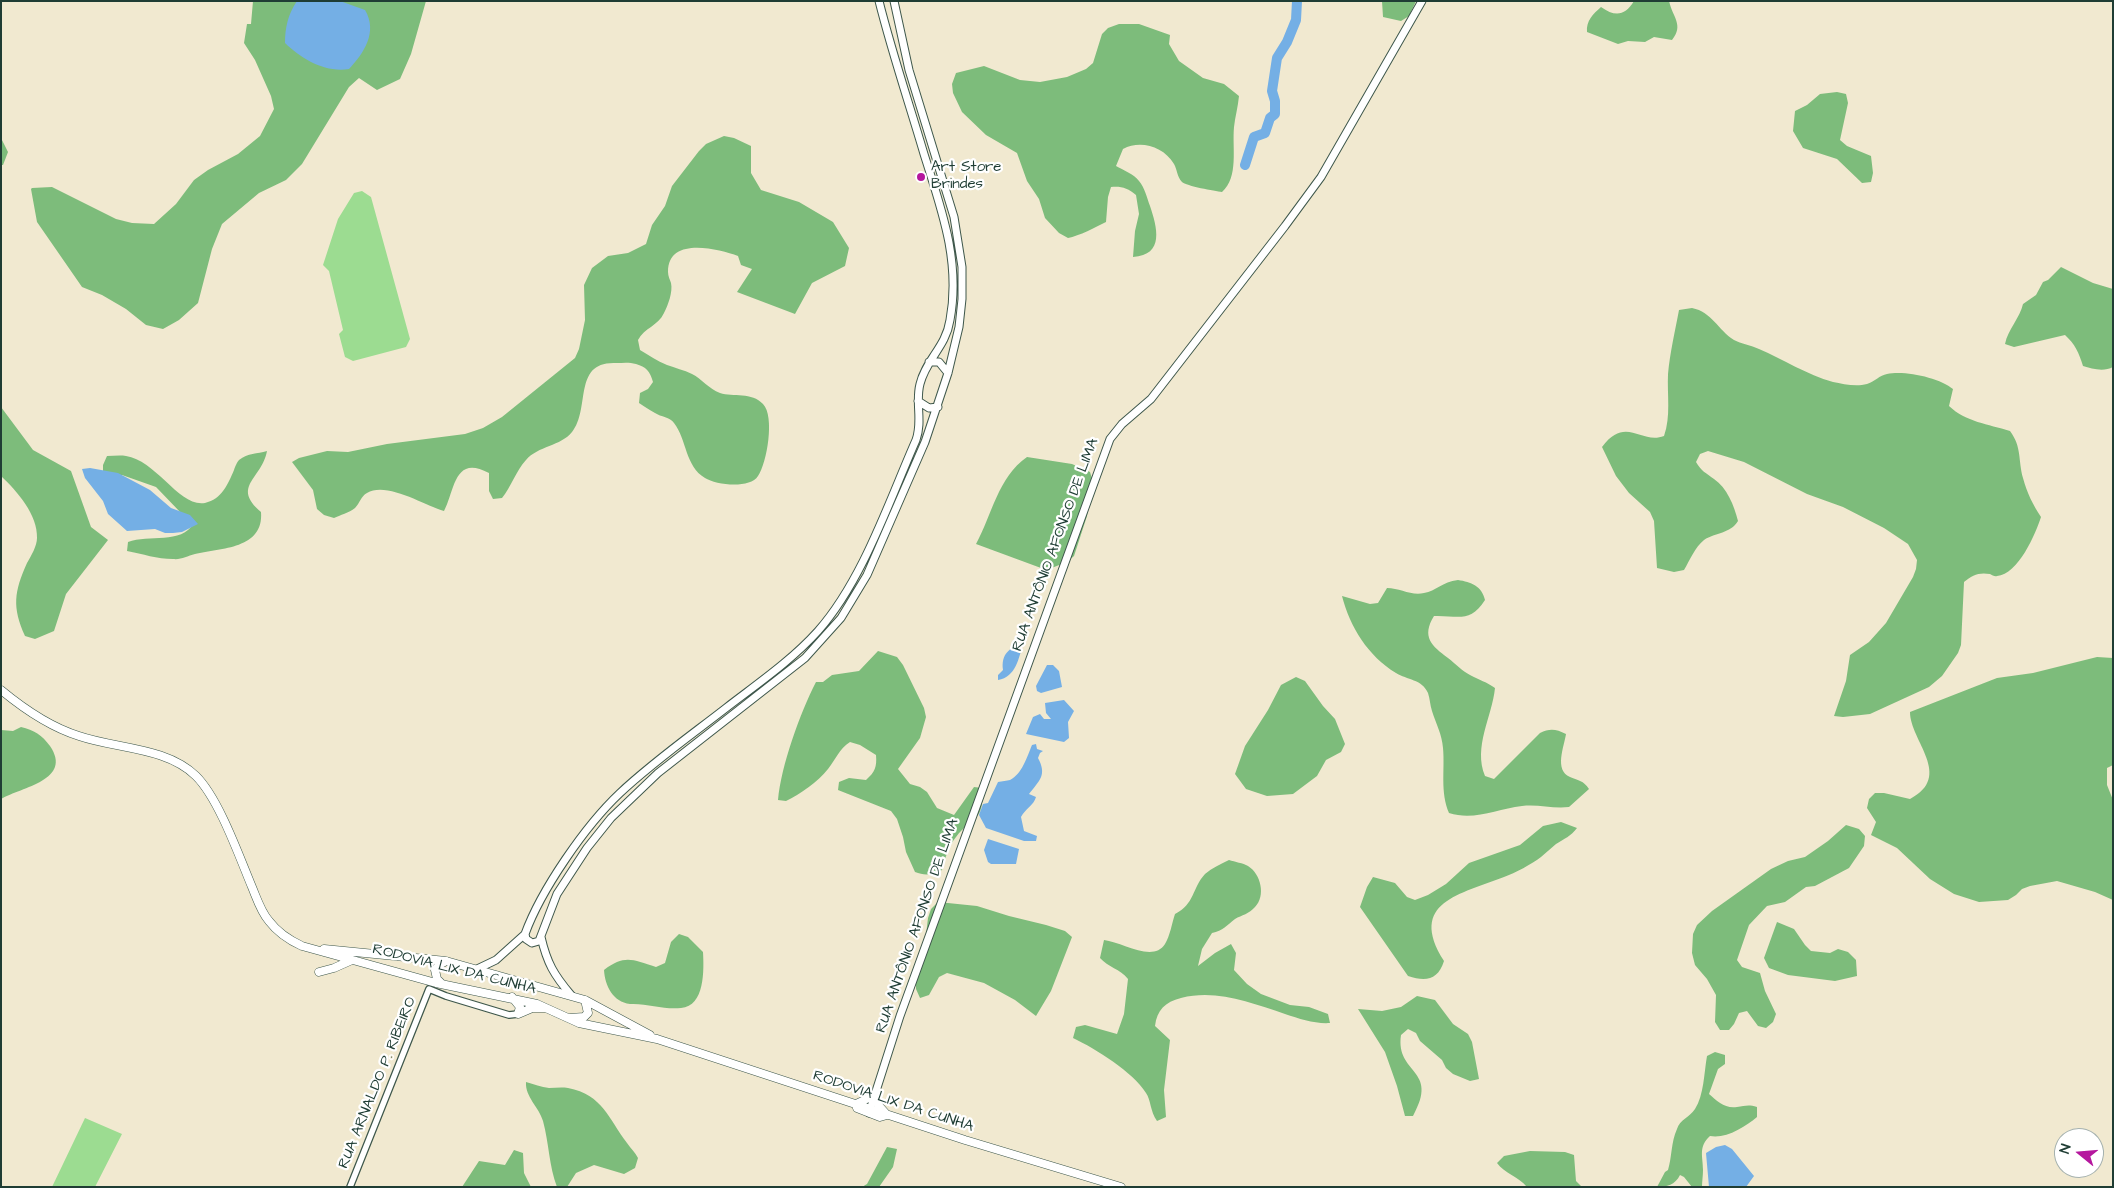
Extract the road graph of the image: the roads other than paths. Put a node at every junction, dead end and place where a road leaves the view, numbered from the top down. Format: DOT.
graph roads {
  1 [pos="879,1"];
  2 [pos="894,1"];
  3 [pos="1422,1"];
  4 [pos="929,362"];
  5 [pos="948,373"];
  6 [pos="918,401"];
  7 [pos="938,407"];
  8 [pos="1,690"];
  9 [pos="525,934"];
  10 [pos="541,937"];
  11 [pos="302,946"];
  12 [pos="352,960"];
  13 [pos="446,961"];
  14 [pos="475,970"];
  15 [pos="319,972"];
  16 [pos="442,983"];
  17 [pos="571,995"];
  18 [pos="512,998"];
  19 [pos="585,1000"];
  20 [pos="546,1008"];
  21 [pos="518,1014"];
  22 [pos="566,1017"];
  23 [pos="657,1039"];
  24 [pos="875,1095"];
  25 [pos="856,1104"];
  26 [pos="869,1111"];
  27 [pos="887,1114"];
  28 [pos="350,1187"];
  29 [pos="1121,1187"];
  1 -- 4 [label="main road"];
  2 -- 5 [label="main road"];
  3 -- 24 [label="main road, RUA ANTÔNIO AFONSO DE LIMA"];
  4 -- 5 [label="main road"];
  4 -- 6 [label="main road"];
  5 -- 7 [label="main road"];
  6 -- 7 [label="main road"];
  6 -- 9 [label="main road"];
  7 -- 10 [label="main road"];
  8 -- 11 [label="main road, RODOVIA LIX DA CUNHA"];
  9 -- 10 [label="main road"];
  9 -- 14 [label="main road"];
  10 -- 17 [label="main road"];
  11 -- 12 [label="main road, RODOVIA LIX DA CUNHA"];
  11 -- 13 [label="main road, RODOVIA LIX DA CUNHA"];
  12 -- 15 [label="main road"];
  12 -- 16 [label="main road, RODOVIA LIX DA CUNHA"];
  13 -- 14 [label="main road, RODOVIA LIX DA CUNHA"];
  13 -- 16 [label="main road"];
  14 -- 17 [label="main road, RODOVIA LIX DA CUNHA"];
  16 -- 18 [label="main road, RODOVIA LIX DA CUNHA"];
  17 -- 19 [label="main road, RODOVIA LIX DA CUNHA"];
  18 -- 20 [label="main road, RODOVIA LIX DA CUNHA"];
  18 -- 21 [label="main road"];
  19 -- 22 [label="main road"];
  19 -- 23 [label="main road, RODOVIA LIX DA CUNHA"];
  20 -- 21 [label="main road"];
  20 -- 22 [label="main road, RODOVIA LIX DA CUNHA"];
  21 -- 28 [label="street, RUA ARNALDO P. RIBEIRO"];
  22 -- 23 [label="main road, RODOVIA LIX DA CUNHA"];
  23 -- 25 [label="main road, RODOVIA LIX DA CUNHA"];
  24 -- 25 [label="main road"];
  24 -- 26 [label="main road, RUA ANTÔNIO AFONSO DE LIMA"];
  24 -- 27 [label="main road"];
  25 -- 26 [label="main road"];
  26 -- 27 [label="main road, RODOVIA LIX DA CUNHA"];
  27 -- 29 [label="main road, RODOVIA LIX DA CUNHA"];
}
